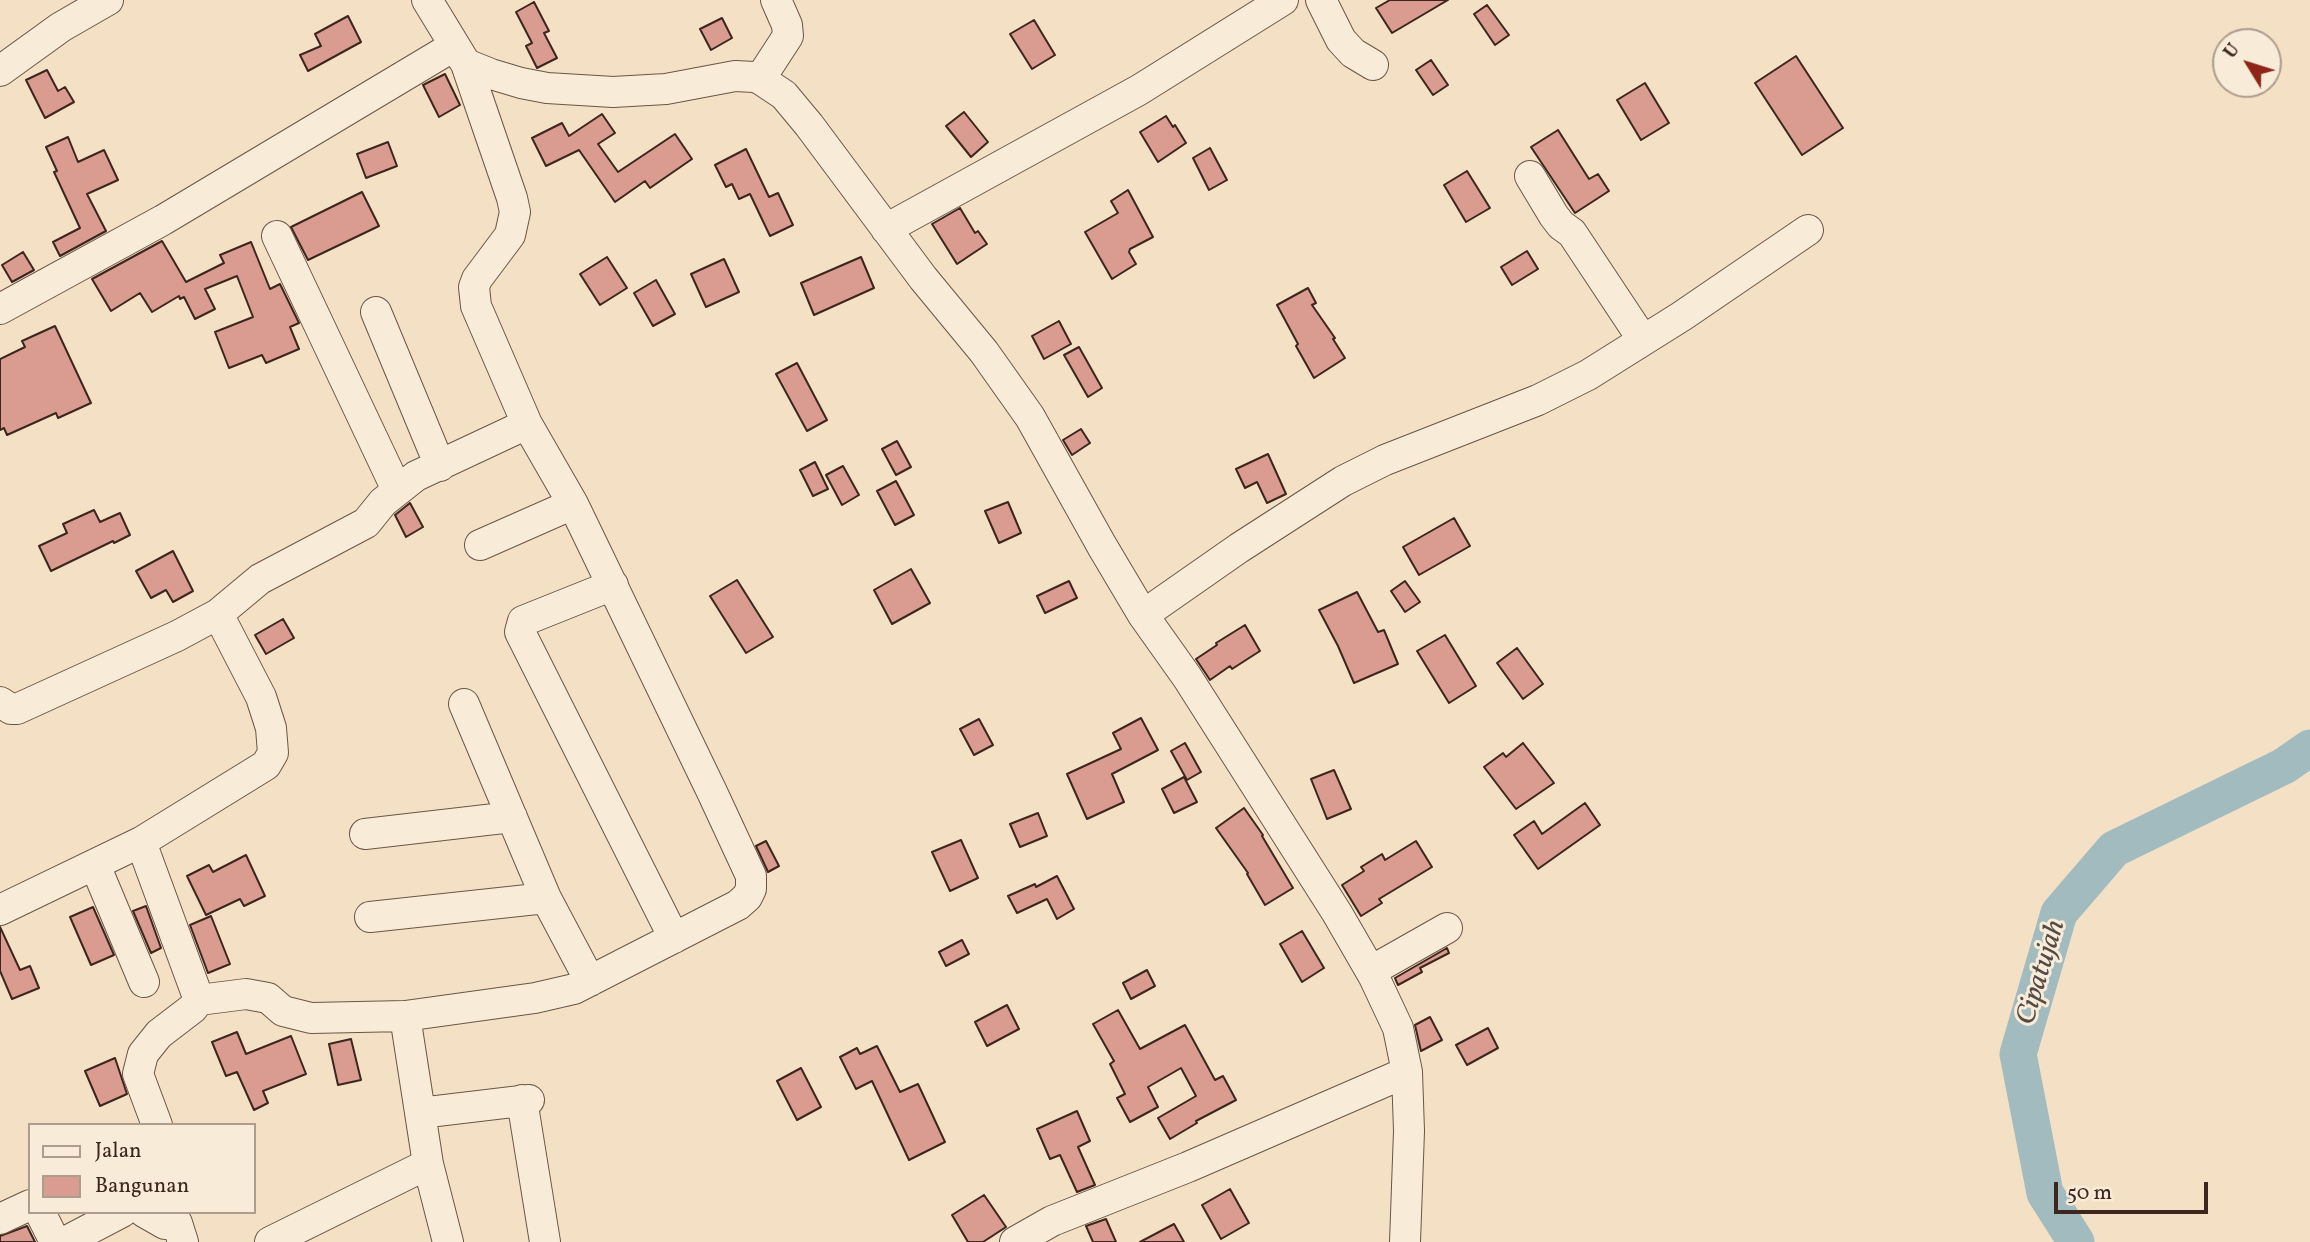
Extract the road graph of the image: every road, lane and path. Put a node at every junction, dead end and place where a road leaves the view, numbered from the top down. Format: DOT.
graph roads {
  1 [pos="108,0"];
  2 [pos="427,0"];
  3 [pos="776,0"];
  4 [pos="1283,0"];
  5 [pos="1321,0"];
  6 [pos="460,55"];
  7 [pos="1373,65"];
  8 [pos="0,71"];
  9 [pos="760,79"];
  10 [pos="1530,176"];
  11 [pos="886,229"];
  12 [pos="1808,230"];
  13 [pos="277,236"];
  14 [pos="0,309"];
  15 [pos="376,312"];
  16 [pos="1643,340"];
  17 [pos="527,424"];
  18 [pos="440,466"];
  19 [pos="397,490"];
  20 [pos="573,505"];
  21 [pos="481,545"];
  22 [pos="613,585"];
  23 [pos="218,614"];
  24 [pos="1143,615"];
  25 [pos="0,702"];
  26 [pos="464,704"];
  27 [pos="512,817"];
  28 [pos="365,834"];
  29 [pos="141,842"];
  30 [pos="95,865"];
  31 [pos="547,898"];
  32 [pos="0,910"];
  33 [pos="370,918"];
  34 [pos="1447,928"];
  35 [pos="674,938"];
  36 [pos="1371,971"];
  37 [pos="590,981"];
  38 [pos="144,982"];
  39 [pos="199,1000"];
  40 [pos="404,1016"];
  41 [pos="1407,1072"];
  42 [pos="420,1113"];
  43 [pos="156,1123"];
  44 [pos="428,1164"];
  45 [pos="28,1206"];
  46 [pos="41,1214"];
  47 [pos="118,1214"];
  48 [pos="148,1214"];
  49 [pos="0,1219"];
  50 [pos="182,1226"];
  51 [pos="1047,1232"];
  52 [pos="55,1242"];
  53 [pos="65,1242"];
  54 [pos="270,1242"];
  55 [pos="448,1242"];
  56 [pos="545,1242"];
  57 [pos="1015,1242"];
  58 [pos="1405,1242"];
  1 -- 8 [label="street"];
  2 -- 6 [label="street"];
  3 -- 9 [label="street"];
  4 -- 11 [label="street"];
  5 -- 7 [label="street"];
  6 -- 9 [label="street"];
  6 -- 14 [label="street"];
  6 -- 17 [label="street"];
  9 -- 11 [label="street"];
  10 -- 16 [label="street"];
  11 -- 24 [label="street"];
  12 -- 16 [label="street"];
  13 -- 19 [label="street"];
  15 -- 18 [label="street"];
  16 -- 24 [label="street"];
  17 -- 18 [label="street"];
  17 -- 20 [label="street"];
  18 -- 19 [label="street"];
  19 -- 23 [label="street"];
  20 -- 21 [label="street"];
  20 -- 22 [label="street"];
  22 -- 35 [label="street"];
  22 -- 35 [label="street"];
  23 -- 25 [label="street"];
  23 -- 29 [label="street"];
  24 -- 36 [label="street"];
  26 -- 27 [label="street"];
  27 -- 28 [label="street"];
  27 -- 31 [label="street"];
  29 -- 30 [label="street"];
  29 -- 39 [label="street"];
  30 -- 32 [label="street"];
  30 -- 38 [label="street"];
  31 -- 33 [label="street"];
  31 -- 37 [label="street"];
  34 -- 36 [label="street"];
  35 -- 37 [label="street"];
  36 -- 41 [label="street"];
  37 -- 40 [label="street"];
  39 -- 40 [label="street"];
  39 -- 43 [label="street"];
  40 -- 42 [label="street"];
  41 -- 51 [label="street"];
  41 -- 58 [label="street"];
  42 -- 44 [label="street"];
  42 -- 56 [label="street"];
  44 -- 54 [label="street"];
  44 -- 55 [label="street"];
  45 -- 49 [label="street"];
  46 -- 52 [label="street"];
  47 -- 53 [label="street"];
  48 -- 50 [label="street"];
  51 -- 57 [label="street"];
}
